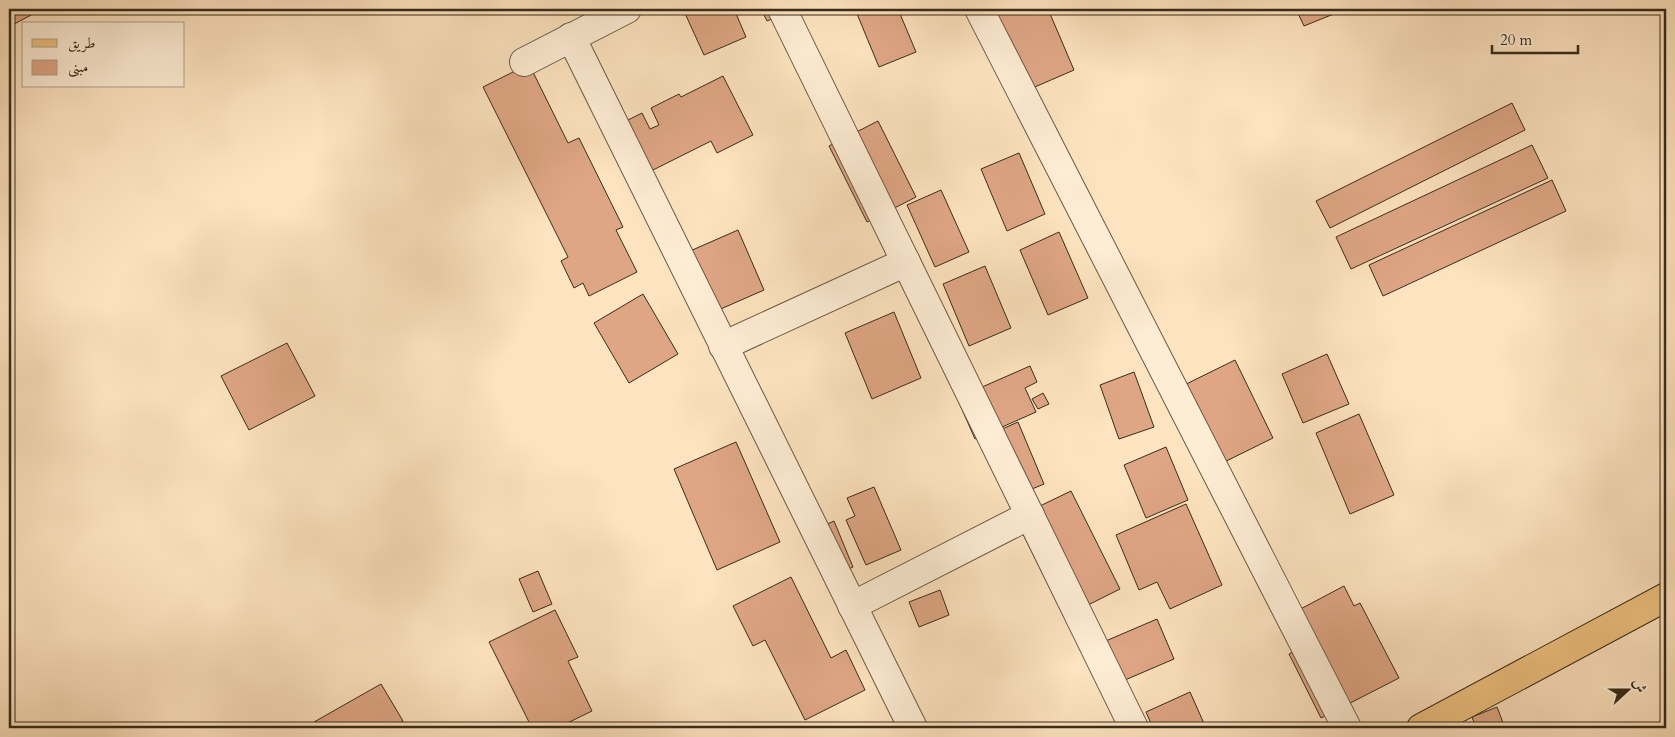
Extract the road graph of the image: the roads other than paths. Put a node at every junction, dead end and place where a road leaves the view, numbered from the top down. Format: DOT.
graph roads {
  1 [pos="627,9"];
  2 [pos="782,9"];
  3 [pos="979,9"];
  4 [pos="571,38"];
  5 [pos="524,62"];
  6 [pos="906,262"];
  7 [pos="723,346"];
  8 [pos="1030,515"];
  9 [pos="1666,597"];
  10 [pos="852,606"];
  11 [pos="913,728"];
  12 [pos="1134,728"];
  13 [pos="1347,728"];
  14 [pos="1421,728"];
  1 -- 4 [label="street"];
  2 -- 6 [label="street"];
  3 -- 13 [label="street"];
  4 -- 5 [label="street"];
  4 -- 7 [label="street"];
  6 -- 7 [label="street"];
  6 -- 8 [label="street"];
  7 -- 10 [label="street"];
  8 -- 10 [label="street"];
  8 -- 12 [label="street"];
  9 -- 14 [label="main road"];
  10 -- 11 [label="street"];
}
